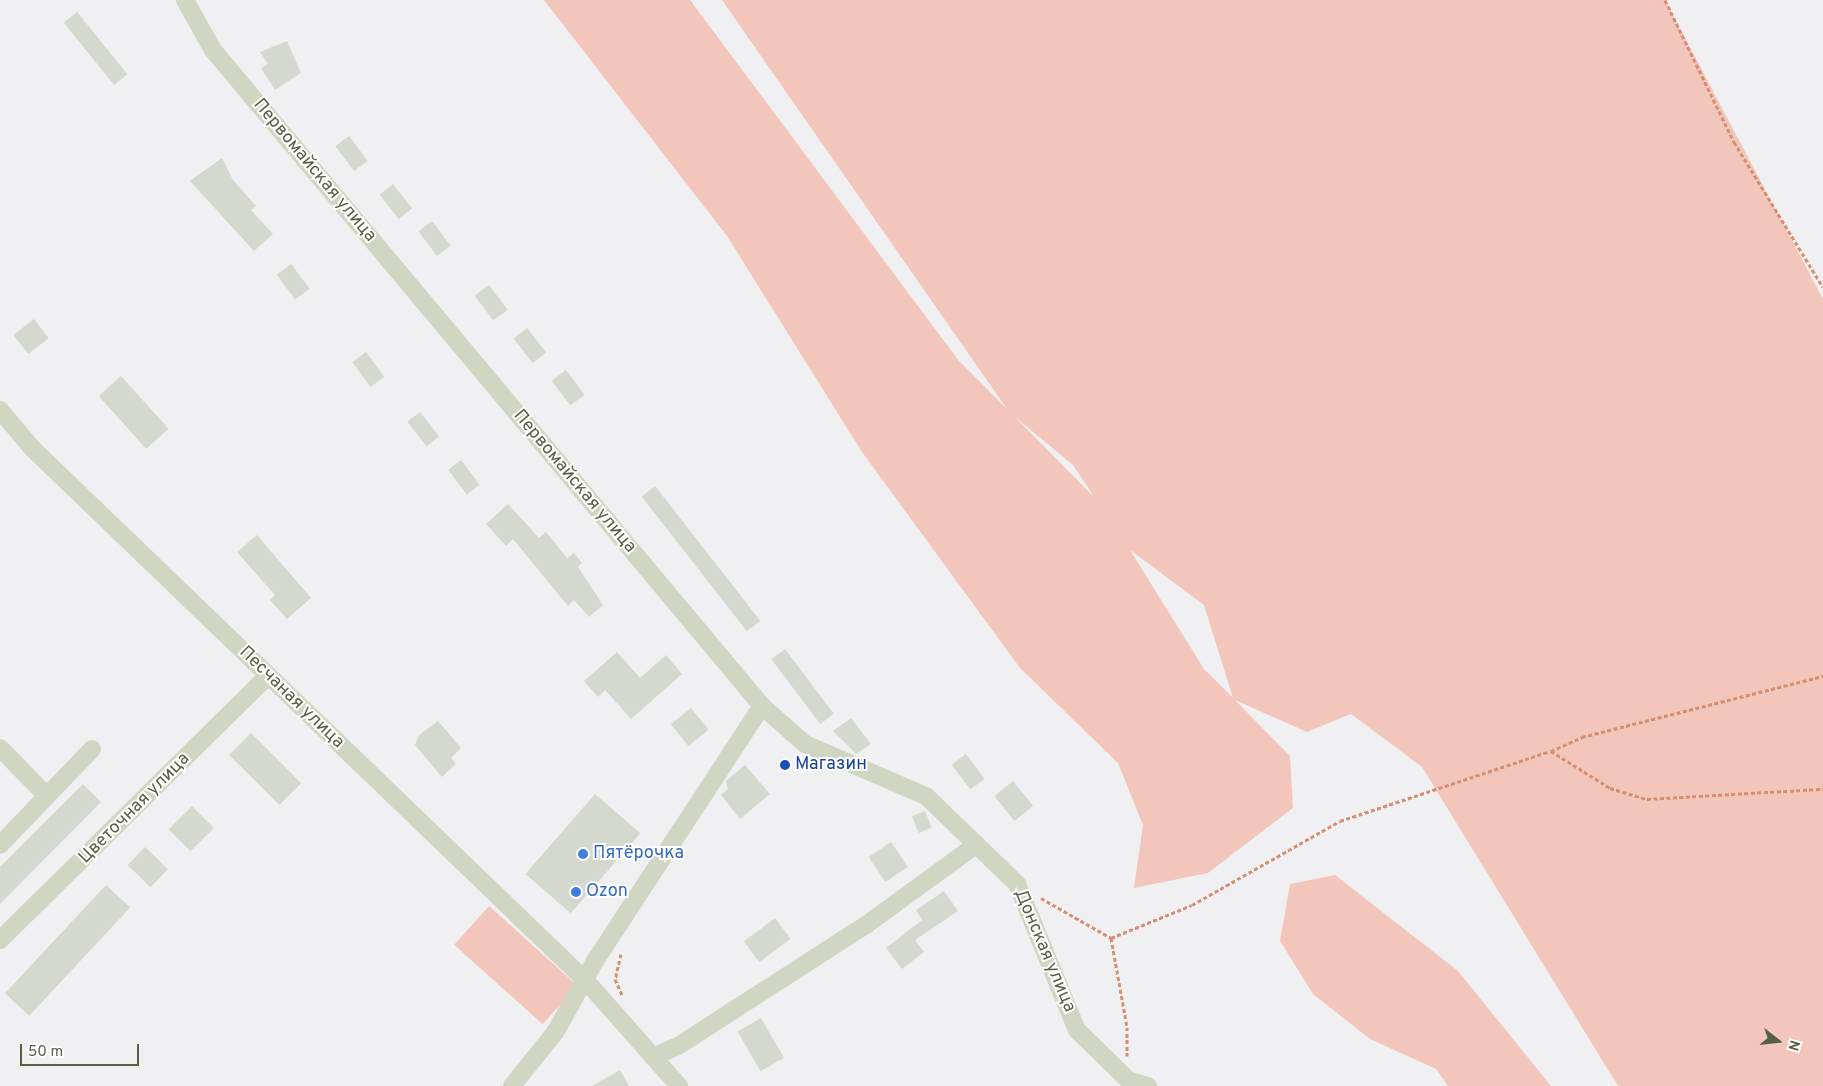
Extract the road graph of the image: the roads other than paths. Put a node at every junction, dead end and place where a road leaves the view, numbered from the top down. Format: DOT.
graph roads {
  1 [pos="185,0"];
  2 [pos="0,410"];
  3 [pos="268,676"];
  4 [pos="762,706"];
  5 [pos="0,748"];
  6 [pos="92,749"];
  7 [pos="46,796"];
  8 [pos="977,844"];
  9 [pos="0,845"];
  10 [pos="0,940"];
  11 [pos="587,982"];
  12 [pos="653,1057"];
  13 [pos="512,1086"];
  14 [pos="678,1086"];
  15 [pos="1148,1086"];
  1 -- 4 [label="street, Первомайская улица"];
  2 -- 3 [label="street, Песчаная улица"];
  3 -- 10 [label="street, Цветочная улица"];
  3 -- 11 [label="street, Песчаная улица"];
  4 -- 8 [label="street, Донская улица"];
  4 -- 11 [label="street"];
  5 -- 7 [label="street"];
  6 -- 7 [label="street"];
  7 -- 9 [label="street"];
  8 -- 12 [label="street"];
  8 -- 15 [label="street, Донская улица"];
  11 -- 12 [label="street, Песчаная улица"];
  11 -- 13 [label="street"];
  12 -- 14 [label="street, Песчаная улица"];
}
